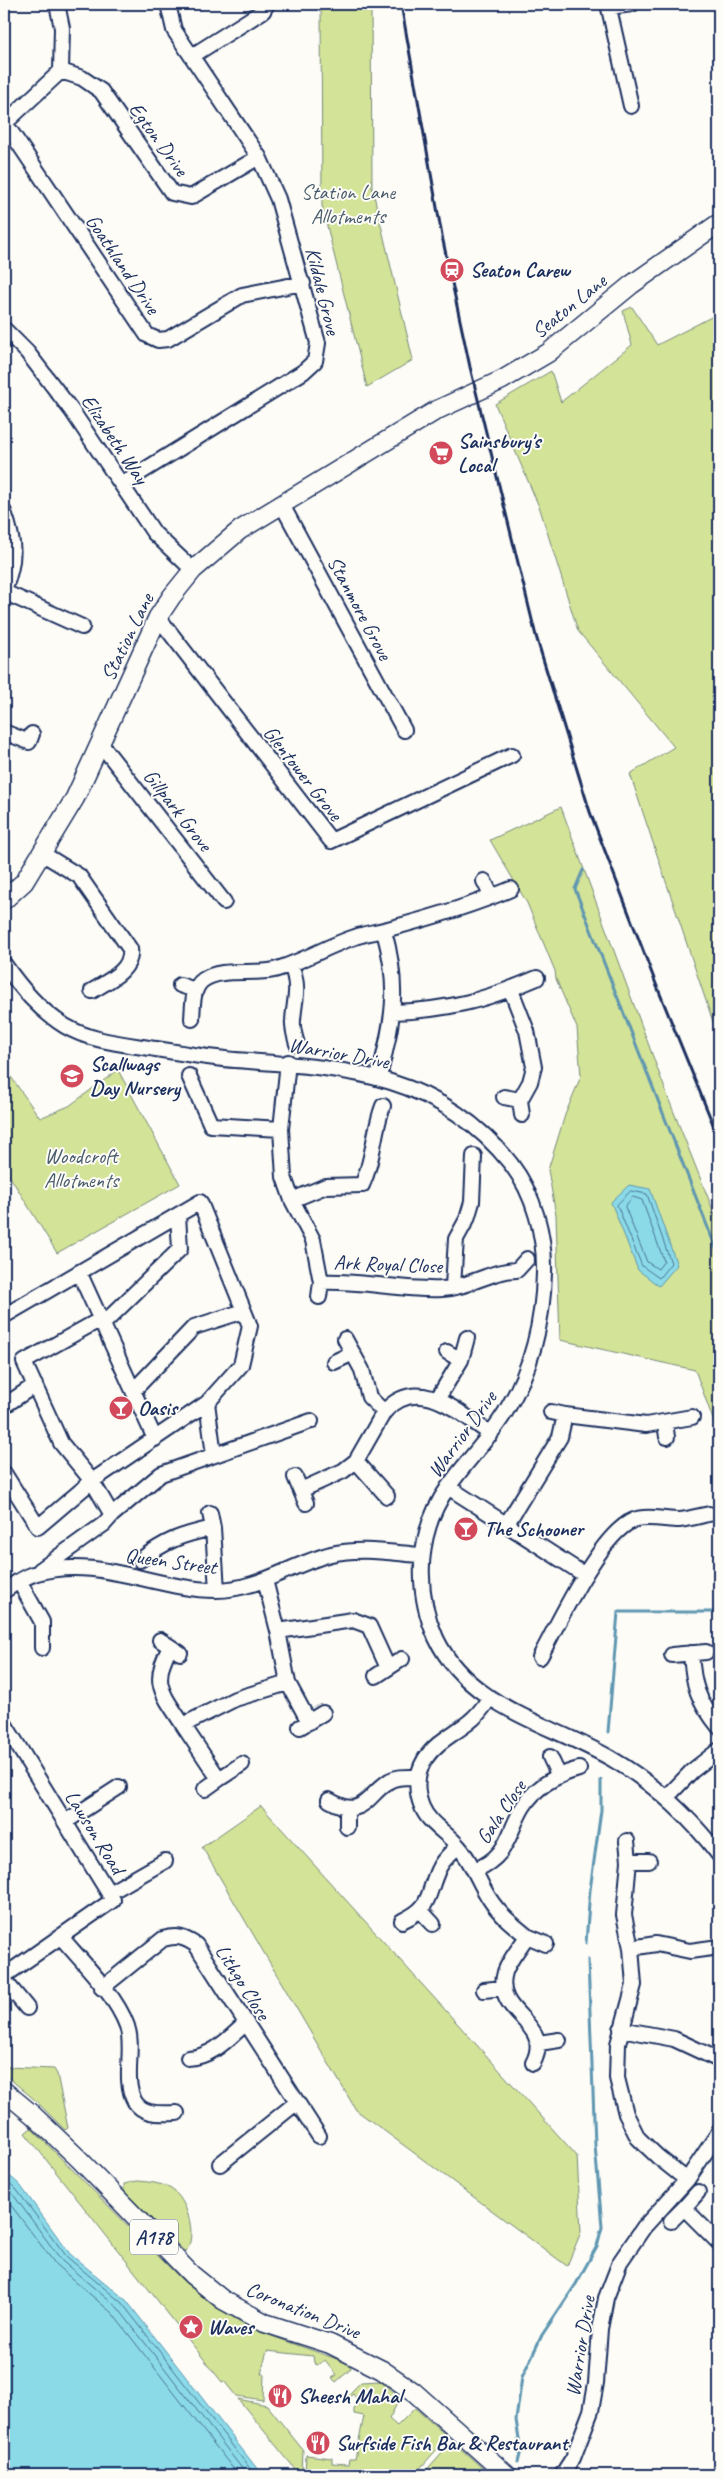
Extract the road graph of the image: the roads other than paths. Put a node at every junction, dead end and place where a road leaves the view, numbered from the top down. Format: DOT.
graph roads {
  1 [pos="57,4"];
  2 [pos="168,4"];
  3 [pos="267,4"];
  4 [pos="632,4"];
  5 [pos="608,5"];
  6 [pos="192,56"];
  7 [pos="61,71"];
  8 [pos="631,106"];
  9 [pos="4,123"];
  10 [pos="258,157"];
  11 [pos="719,223"];
  12 [pos="303,283"];
  13 [pos="4,329"];
  14 [pos="437,410"];
  15 [pos="122,484"];
  16 [pos="282,505"];
  17 [pos="4,512"];
  18 [pos="193,570"];
  19 [pos="4,591"];
  20 [pos="158,617"];
  21 [pos="82,627"];
  22 [pos="404,730"];
  23 [pos="4,732"];
  24 [pos="32,734"];
  25 [pos="100,743"];
  26 [pos="512,755"];
  27 [pos="43,854"];
  28 [pos="484,881"];
  29 [pos="511,889"];
  30 [pos="492,897"];
  31 [pos="4,900"];
  32 [pos="224,902"];
  33 [pos="384,930"];
  34 [pos="4,964"];
  35 [pos="291,964"];
  36 [pos="537,978"];
  37 [pos="180,985"];
  38 [pos="195,990"];
  39 [pos="511,990"];
  40 [pos="92,991"];
  41 [pos="393,1012"];
  42 [pos="192,1018"];
  43 [pos="297,1044"];
  44 [pos="288,1062"];
  45 [pos="188,1076"];
  46 [pos="379,1078"];
  47 [pos="504,1097"];
  48 [pos="520,1100"];
  49 [pos="383,1106"];
  50 [pos="522,1115"];
  51 [pos="281,1129"];
  52 [pos="474,1156"];
  53 [pos="292,1200"];
  54 [pos="178,1215"];
  55 [pos="527,1259"];
  56 [pos="79,1272"];
  57 [pos="322,1282"];
  58 [pos="453,1286"];
  59 [pos="319,1297"];
  60 [pos="244,1310"];
  61 [pos="4,1316"];
  62 [pos="102,1322"];
  63 [pos="467,1338"];
  64 [pos="345,1339"];
  65 [pos="446,1352"];
  66 [pos="352,1353"];
  67 [pos="460,1360"];
  68 [pos="334,1362"];
  69 [pos="35,1385"];
  70 [pos="133,1391"];
  71 [pos="438,1398"];
  72 [pos="207,1403"];
  73 [pos="4,1406"];
  74 [pos="384,1412"];
  75 [pos="551,1412"];
  76 [pos="565,1415"];
  77 [pos="692,1418"];
  78 [pos="311,1421"];
  79 [pos="665,1423"];
  80 [pos="491,1434"];
  81 [pos="667,1437"];
  82 [pos="155,1439"];
  83 [pos="214,1456"];
  84 [pos="356,1461"];
  85 [pos="4,1473"];
  86 [pos="295,1477"];
  87 [pos="92,1482"];
  88 [pos="448,1487"];
  89 [pos="386,1496"];
  90 [pos="210,1513"];
  91 [pos="709,1514"];
  92 [pos="112,1515"];
  93 [pos="506,1526"];
  94 [pos="213,1528"];
  95 [pos="154,1550"];
  96 [pos="422,1556"];
  97 [pos="140,1560"];
  98 [pos="163,1561"];
  99 [pos="36,1573"];
  100 [pos="585,1575"];
  101 [pos="265,1580"];
  102 [pos="19,1581"];
  103 [pos="217,1590"];
  104 [pos="4,1591"];
  105 [pos="278,1631"];
  106 [pos="170,1647"];
  107 [pos="42,1648"];
  108 [pos="706,1652"];
  109 [pos="691,1653"];
  110 [pos="672,1655"];
  111 [pos="540,1657"];
  112 [pos="402,1659"];
  113 [pos="388,1668"];
  114 [pos="376,1676"];
  115 [pos="288,1683"];
  116 [pos="489,1699"];
  117 [pos="323,1713"];
  118 [pos="4,1723"];
  119 [pos="184,1725"];
  120 [pos="719,1727"];
  121 [pos="719,1750"];
  122 [pos="550,1757"];
  123 [pos="242,1764"];
  124 [pos="579,1769"];
  125 [pos="558,1774"];
  126 [pos="417,1777"];
  127 [pos="218,1780"];
  128 [pos="119,1787"];
  129 [pos="205,1789"];
  130 [pos="668,1797"];
  131 [pos="329,1800"];
  132 [pos="347,1808"];
  133 [pos="65,1822"];
  134 [pos="347,1828"];
  135 [pos="627,1841"];
  136 [pos="458,1846"];
  137 [pos="719,1855"];
  138 [pos="165,1860"];
  139 [pos="649,1860"];
  140 [pos="629,1861"];
  141 [pos="475,1870"];
  142 [pos="109,1893"];
  143 [pos="421,1911"];
  144 [pos="402,1921"];
  145 [pos="433,1924"];
  146 [pos="527,1936"];
  147 [pos="61,1937"];
  148 [pos="546,1944"];
  149 [pos="719,1947"];
  150 [pos="631,1948"];
  151 [pos="4,1976"];
  152 [pos="4,1980"];
  153 [pos="102,1988"];
  154 [pos="503,1988"];
  155 [pos="484,1990"];
  156 [pos="27,2008"];
  157 [pos="245,2024"];
  158 [pos="621,2029"];
  159 [pos="559,2040"];
  160 [pos="539,2043"];
  161 [pos="188,2058"];
  162 [pos="719,2060"];
  163 [pos="533,2063"];
  164 [pos="4,2091"];
  165 [pos="296,2102"];
  166 [pos="177,2113"];
  167 [pos="719,2132"];
  168 [pos="319,2136"];
  169 [pos="220,2164"];
  170 [pos="687,2180"];
  171 [pos="698,2192"];
  172 [pos="684,2208"];
  173 [pos="671,2221"];
  174 [pos="719,2243"];
  175 [pos="507,2475"];
  176 [pos="562,2475"];
  1 -- 7 [label="street"];
  2 -- 6 [label="street, Kildale Grove"];
  3 -- 6 [label="street"];
  4 -- 5 [label="street"];
  5 -- 8 [label="street"];
  6 -- 10 [label="street, Kildale Grove"];
  7 -- 9 [label="street"];
  7 -- 10 [label="street, Egton Drive"];
  9 -- 12 [label="street, Goathland Drive"];
  10 -- 12 [label="street, Kildale Grove"];
  11 -- 14 [label="main road, Seaton Lane"];
  12 -- 15 [label="street, Kildale Grove"];
  13 -- 15 [label="street, Elizabeth Way"];
  14 -- 16 [label="main road, Station Lane"];
  15 -- 18 [label="street, Elizabeth Way"];
  16 -- 18 [label="main road, Station Lane"];
  16 -- 22 [label="street, Stanmore Grove"];
  17 -- 19 [label="street"];
  18 -- 20 [label="main road, Station Lane"];
  19 -- 21 [label="street"];
  20 -- 25 [label="main road, Station Lane"];
  20 -- 26 [label="street, Glentower Grove"];
  23 -- 24 [label="street"];
  25 -- 27 [label="main road, Station Lane"];
  25 -- 32 [label="street, Gillpark Grove"];
  27 -- 31 [label="main road, Station Lane"];
  27 -- 40 [label="street"];
  28 -- 30 [label="street"];
  29 -- 30 [label="street"];
  30 -- 33 [label="street"];
  33 -- 35 [label="street"];
  33 -- 41 [label="street"];
  34 -- 44 [label="street, Warrior Drive"];
  35 -- 38 [label="street"];
  35 -- 43 [label="street"];
  36 -- 39 [label="street"];
  37 -- 38 [label="street"];
  38 -- 42 [label="street"];
  39 -- 41 [label="street"];
  39 -- 48 [label="street"];
  41 -- 46 [label="street"];
  44 -- 46 [label="street, Warrior Drive"];
  44 -- 51 [label="street, Ark Royal Close"];
  45 -- 51 [label="street"];
  46 -- 80 [label="street, Warrior Drive"];
  47 -- 48 [label="street"];
  48 -- 50 [label="street"];
  49 -- 53 [label="street"];
  51 -- 53 [label="street, Ark Royal Close"];
  52 -- 58 [label="street, Ark Royal Close"];
  53 -- 57 [label="street, Ark Royal Close"];
  54 -- 56 [label="street"];
  54 -- 60 [label="street"];
  54 -- 62 [label="street"];
  55 -- 58 [label="street, Ark Royal Close"];
  56 -- 61 [label="street"];
  56 -- 62 [label="street"];
  57 -- 58 [label="street, Ark Royal Close"];
  57 -- 59 [label="street, Ark Royal Close"];
  60 -- 70 [label="street"];
  60 -- 72 [label="street"];
  62 -- 69 [label="street"];
  62 -- 70 [label="street"];
  63 -- 67 [label="street"];
  64 -- 66 [label="street"];
  65 -- 67 [label="street"];
  66 -- 68 [label="street"];
  66 -- 74 [label="street"];
  67 -- 71 [label="street"];
  69 -- 73 [label="street"];
  69 -- 87 [label="street"];
  70 -- 82 [label="street"];
  71 -- 74 [label="street"];
  71 -- 80 [label="street"];
  72 -- 82 [label="street"];
  72 -- 83 [label="street"];
  74 -- 84 [label="street"];
  75 -- 76 [label="street"];
  76 -- 79 [label="street"];
  76 -- 93 [label="street"];
  77 -- 79 [label="street"];
  78 -- 83 [label="street"];
  79 -- 81 [label="street"];
  80 -- 88 [label="street, Warrior Drive"];
  82 -- 87 [label="street"];
  83 -- 92 [label="street"];
  84 -- 86 [label="street"];
  84 -- 89 [label="street"];
  85 -- 87 [label="street"];
  87 -- 92 [label="street"];
  88 -- 93 [label="street"];
  88 -- 96 [label="street, Warrior Drive"];
  90 -- 94 [label="street"];
  91 -- 100 [label="street"];
  92 -- 99 [label="street"];
  93 -- 100 [label="street"];
  94 -- 95 [label="street"];
  94 -- 103 [label="street"];
  95 -- 97 [label="street"];
  95 -- 98 [label="street"];
  96 -- 101 [label="street, Queen Street"];
  96 -- 116 [label="street, Warrior Drive"];
  99 -- 102 [label="street, Queen Street"];
  99 -- 103 [label="street, Queen Street"];
  100 -- 111 [label="street"];
  101 -- 103 [label="street, Queen Street"];
  101 -- 105 [label="street"];
  102 -- 104 [label="street, Queen Street"];
  102 -- 107 [label="street"];
  105 -- 113 [label="street"];
  105 -- 115 [label="street"];
  106 -- 119 [label="street"];
  108 -- 109 [label="street"];
  109 -- 110 [label="street"];
  109 -- 120 [label="street"];
  112 -- 113 [label="street"];
  113 -- 114 [label="street"];
  115 -- 117 [label="street"];
  115 -- 119 [label="street"];
  116 -- 126 [label="street"];
  116 -- 130 [label="street, Warrior Drive"];
  118 -- 133 [label="street, Lawson Road"];
  119 -- 127 [label="street"];
  121 -- 130 [label="street"];
  122 -- 125 [label="street, Gala Close"];
  123 -- 127 [label="street"];
  124 -- 125 [label="street, Gala Close"];
  125 -- 141 [label="street, Gala Close"];
  126 -- 132 [label="street"];
  126 -- 136 [label="street, Gala Close"];
  127 -- 129 [label="street"];
  128 -- 133 [label="street"];
  130 -- 137 [label="street, Warrior Drive"];
  131 -- 132 [label="street"];
  132 -- 134 [label="street"];
  133 -- 142 [label="street, Lawson Road"];
  135 -- 140 [label="street"];
  136 -- 141 [label="street, Gala Close"];
  136 -- 143 [label="street, Gala Close"];
  138 -- 142 [label="street"];
  139 -- 140 [label="street"];
  140 -- 150 [label="street"];
  141 -- 146 [label="street, Gala Close"];
  142 -- 147 [label="street, Lawson Road"];
  143 -- 144 [label="street"];
  143 -- 145 [label="street"];
  146 -- 148 [label="street, Gala Close"];
  146 -- 154 [label="street"];
  147 -- 151 [label="street, Lawson Road"];
  147 -- 153 [label="street"];
  149 -- 150 [label="street"];
  150 -- 158 [label="street"];
  152 -- 156 [label="street"];
  153 -- 157 [label="street, Lithgo Close"];
  153 -- 166 [label="street"];
  154 -- 155 [label="street"];
  154 -- 160 [label="street"];
  157 -- 161 [label="street"];
  157 -- 165 [label="street, Lithgo Close"];
  158 -- 162 [label="street"];
  158 -- 170 [label="street"];
  159 -- 160 [label="street"];
  160 -- 163 [label="street"];
  164 -- 175 [label="main road, Coronation Drive / A178"];
  165 -- 168 [label="street, Lithgo Close"];
  165 -- 169 [label="street"];
  167 -- 170 [label="street, Warrior Drive"];
  170 -- 176 [label="street, Warrior Drive"];
  171 -- 172 [label="street"];
  172 -- 173 [label="street"];
  172 -- 174 [label="street"];
}
